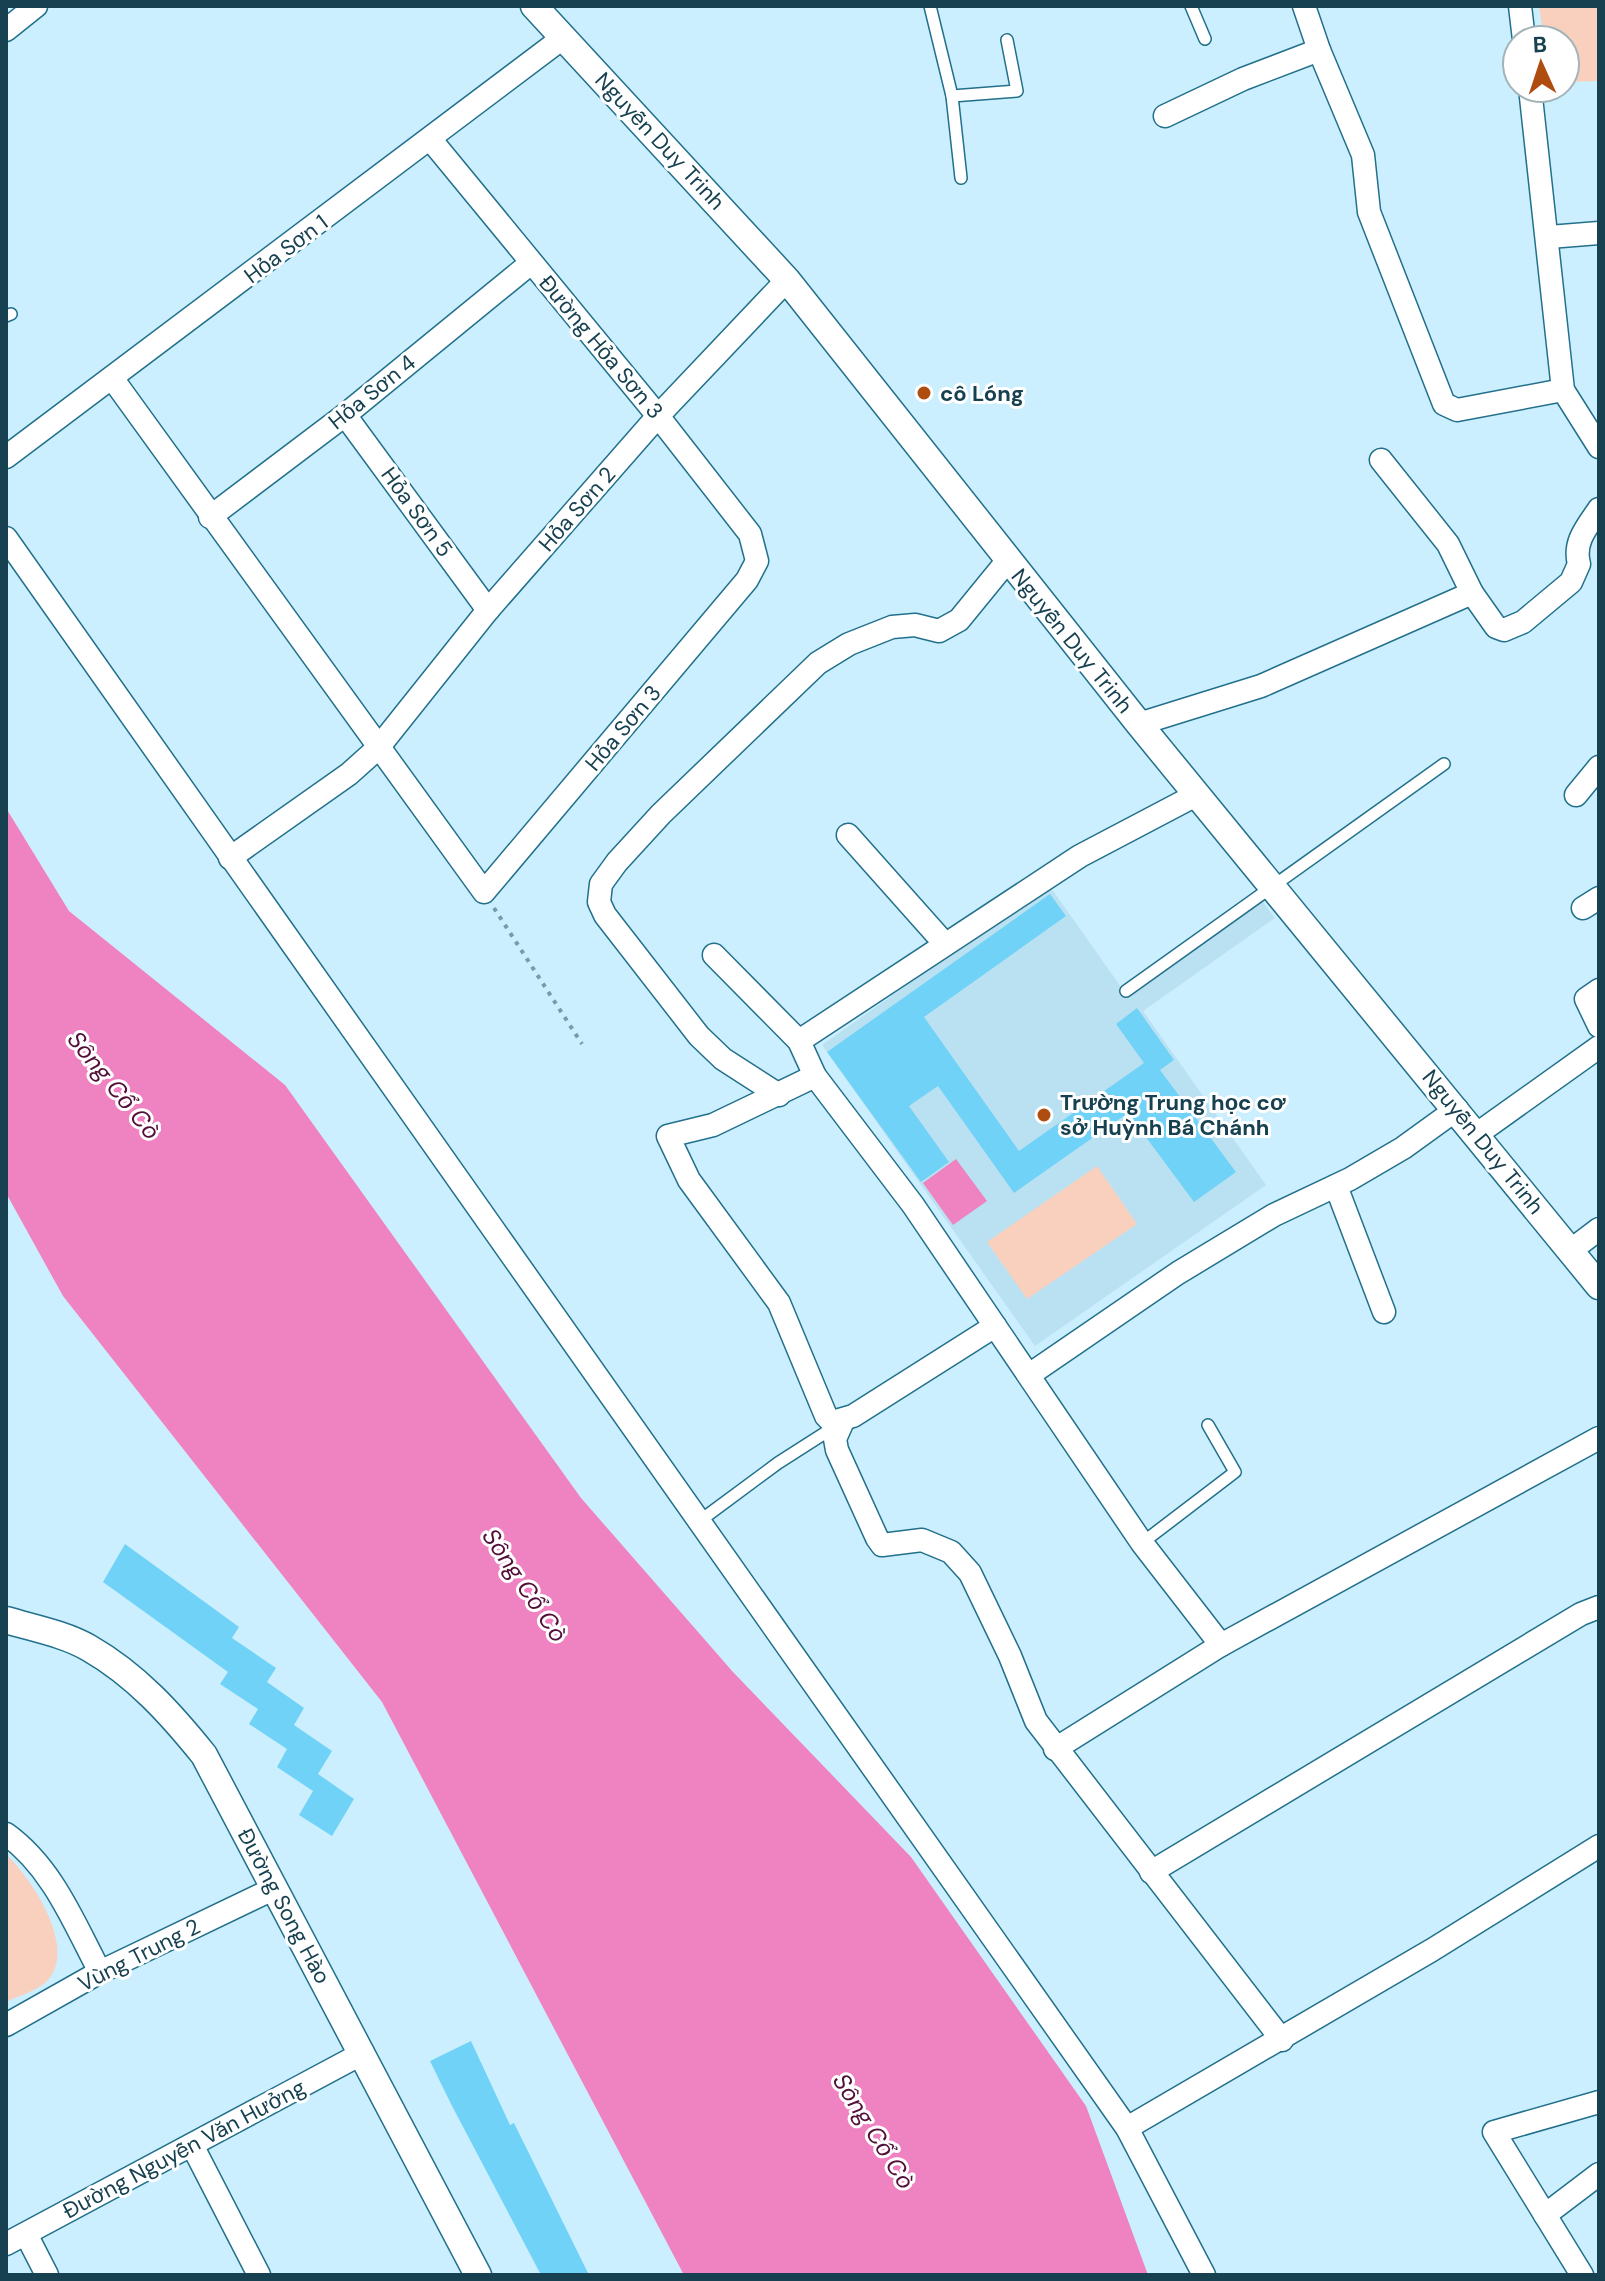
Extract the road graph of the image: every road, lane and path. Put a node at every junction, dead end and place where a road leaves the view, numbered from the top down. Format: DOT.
graph roads {
  1 [pos="36,6"];
  2 [pos="534,6"];
  3 [pos="930,6"];
  4 [pos="1191,6"];
  5 [pos="1304,6"];
  6 [pos="10,19"];
  7 [pos="564,37"];
  8 [pos="1205,39"];
  9 [pos="1007,40"];
  10 [pos="1319,50"];
  11 [pos="952,96"];
  12 [pos="1532,104"];
  13 [pos="1165,116"];
  14 [pos="431,140"];
  15 [pos="961,178"];
  16 [pos="1599,233"];
  17 [pos="1549,237"];
  18 [pos="531,263"];
  19 [pos="787,280"];
  20 [pos="112,378"];
  21 [pos="1563,390"];
  22 [pos="345,415"];
  23 [pos="658,416"];
  24 [pos="1599,447"];
  25 [pos="6,457"];
  26 [pos="1381,460"];
  27 [pos="1599,509"];
  28 [pos="210,517"];
  29 [pos="6,538"];
  30 [pos="1008,560"];
  31 [pos="757,561"];
  32 [pos="1472,593"];
  33 [pos="488,610"];
  34 [pos="1139,724"];
  35 [pos="378,748"];
  36 [pos="1444,764"];
  37 [pos="1599,767"];
  38 [pos="1196,795"];
  39 [pos="1576,795"];
  40 [pos="848,835"];
  41 [pos="230,858"];
  42 [pos="1274,886"];
  43 [pos="484,892"];
  44 [pos="945,944"];
  45 [pos="714,955"];
  46 [pos="1599,990"];
  47 [pos="1126,991"];
  48 [pos="1599,1026"];
  49 [pos="799,1041"];
  50 [pos="582,1044"];
  51 [pos="1599,1047"];
  52 [pos="815,1076"];
  53 [pos="779,1095"];
  54 [pos="1457,1109"];
  55 [pos="1477,1134"];
  56 [pos="1336,1186"];
  57 [pos="1599,1229"];
  58 [pos="1570,1251"];
  59 [pos="1599,1286"];
  60 [pos="1384,1312"];
  61 [pos="995,1326"];
  62 [pos="1029,1375"];
  63 [pos="843,1421"];
  64 [pos="1208,1425"];
  65 [pos="1599,1438"];
  66 [pos="701,1520"];
  67 [pos="1142,1543"];
  68 [pos="1599,1607"];
  69 [pos="6,1620"];
  70 [pos="1221,1645"];
  71 [pos="1055,1749"];
  72 [pos="6,1834"];
  73 [pos="1599,1846"];
  74 [pos="1151,1872"];
  75 [pos="275,1888"];
  76 [pos="100,1972"];
  77 [pos="6,2025"];
  78 [pos="1282,2040"];
  79 [pos="363,2053"];
  80 [pos="1599,2102"];
  81 [pos="1127,2128"];
  82 [pos="192,2145"];
  83 [pos="1599,2174"];
  84 [pos="1545,2215"];
  85 [pos="26,2234"];
  86 [pos="6,2244"];
  87 [pos="47,2275"];
  88 [pos="259,2275"];
  89 [pos="478,2275"];
  90 [pos="1204,2275"];
  91 [pos="1582,2275"];
  1 -- 6 [label="street"];
  2 -- 7 [label="street, Nguyễn Duy Trinh"];
  3 -- 11 [label="lane"];
  4 -- 8 [label="lane"];
  5 -- 10 [label="street"];
  7 -- 14 [label="street, Hỏa Sơn 1"];
  7 -- 19 [label="street, Nguyễn Duy Trinh"];
  9 -- 11 [label="lane"];
  10 -- 13 [label="street"];
  10 -- 21 [label="street"];
  11 -- 15 [label="lane"];
  12 -- 17 [label="street"];
  14 -- 18 [label="street, Đường Hỏa Sơn 3"];
  14 -- 20 [label="street, Hỏa Sơn 1"];
  16 -- 17 [label="street"];
  17 -- 21 [label="street"];
  18 -- 22 [label="street, Hỏa Sơn 4"];
  18 -- 23 [label="street, Đường Hỏa Sơn 3"];
  19 -- 23 [label="street, Hỏa Sơn 2"];
  19 -- 30 [label="street, Nguyễn Duy Trinh"];
  20 -- 25 [label="street, Hỏa Sơn 1"];
  20 -- 28 [label="street"];
  21 -- 24 [label="street"];
  22 -- 28 [label="street, Hỏa Sơn 4"];
  22 -- 33 [label="street, Hỏa Sơn 5"];
  23 -- 31 [label="street, Đường Hỏa Sơn 3"];
  23 -- 33 [label="street, Hỏa Sơn 2"];
  26 -- 32 [label="street"];
  27 -- 32 [label="street"];
  28 -- 35 [label="street"];
  29 -- 41 [label="street"];
  30 -- 34 [label="street, Nguyễn Duy Trinh"];
  30 -- 53 [label="street"];
  31 -- 43 [label="street, Hỏa Sơn 3"];
  32 -- 34 [label="street"];
  33 -- 35 [label="street, Hỏa Sơn 2"];
  34 -- 38 [label="street, Nguyễn Duy Trinh"];
  35 -- 41 [label="street, Hỏa Sơn 2"];
  35 -- 43 [label="street"];
  36 -- 42 [label="lane"];
  37 -- 39 [label="street"];
  38 -- 42 [label="street, Nguyễn Duy Trinh"];
  38 -- 44 [label="street"];
  40 -- 44 [label="street"];
  41 -- 66 [label="street"];
  42 -- 47 [label="lane"];
  42 -- 54 [label="street, Nguyễn Duy Trinh"];
  43 -- 50 [label="path"];
  44 -- 49 [label="street"];
  45 -- 49 [label="street"];
  46 -- 48 [label="street"];
  49 -- 52 [label="street"];
  51 -- 55 [label="street"];
  52 -- 53 [label="street"];
  52 -- 61 [label="street"];
  53 -- 63 [label="street"];
  54 -- 55 [label="street, Nguyễn Duy Trinh"];
  54 -- 56 [label="street"];
  55 -- 58 [label="street, Nguyễn Duy Trinh"];
  56 -- 60 [label="street"];
  56 -- 62 [label="street"];
  57 -- 58 [label="street"];
  58 -- 59 [label="street, Nguyễn Duy Trinh"];
  61 -- 62 [label="street"];
  61 -- 63 [label="street"];
  62 -- 67 [label="street"];
  63 -- 66 [label="lane"];
  63 -- 71 [label="street"];
  64 -- 67 [label="lane"];
  65 -- 70 [label="street"];
  66 -- 81 [label="street"];
  67 -- 70 [label="street"];
  68 -- 74 [label="street"];
  69 -- 75 [label="street, Đường Song Hào"];
  70 -- 71 [label="street"];
  71 -- 74 [label="street"];
  72 -- 76 [label="street"];
  73 -- 78 [label="street"];
  74 -- 78 [label="street"];
  75 -- 76 [label="street, Vùng Trung 2"];
  75 -- 79 [label="street, Đường Song Hào"];
  76 -- 77 [label="street, Vùng Trung 2"];
  78 -- 81 [label="street"];
  79 -- 82 [label="street, Đường Nguyễn Văn Hưởng"];
  79 -- 89 [label="street, Đường Song Hào"];
  80 -- 84 [label="street"];
  81 -- 90 [label="street"];
  82 -- 85 [label="street, Đường Nguyễn Văn Hưởng"];
  82 -- 88 [label="street"];
  83 -- 84 [label="street"];
  84 -- 91 [label="street"];
  85 -- 86 [label="street, Đường Nguyễn Văn Hưởng"];
  85 -- 87 [label="street"];
}
